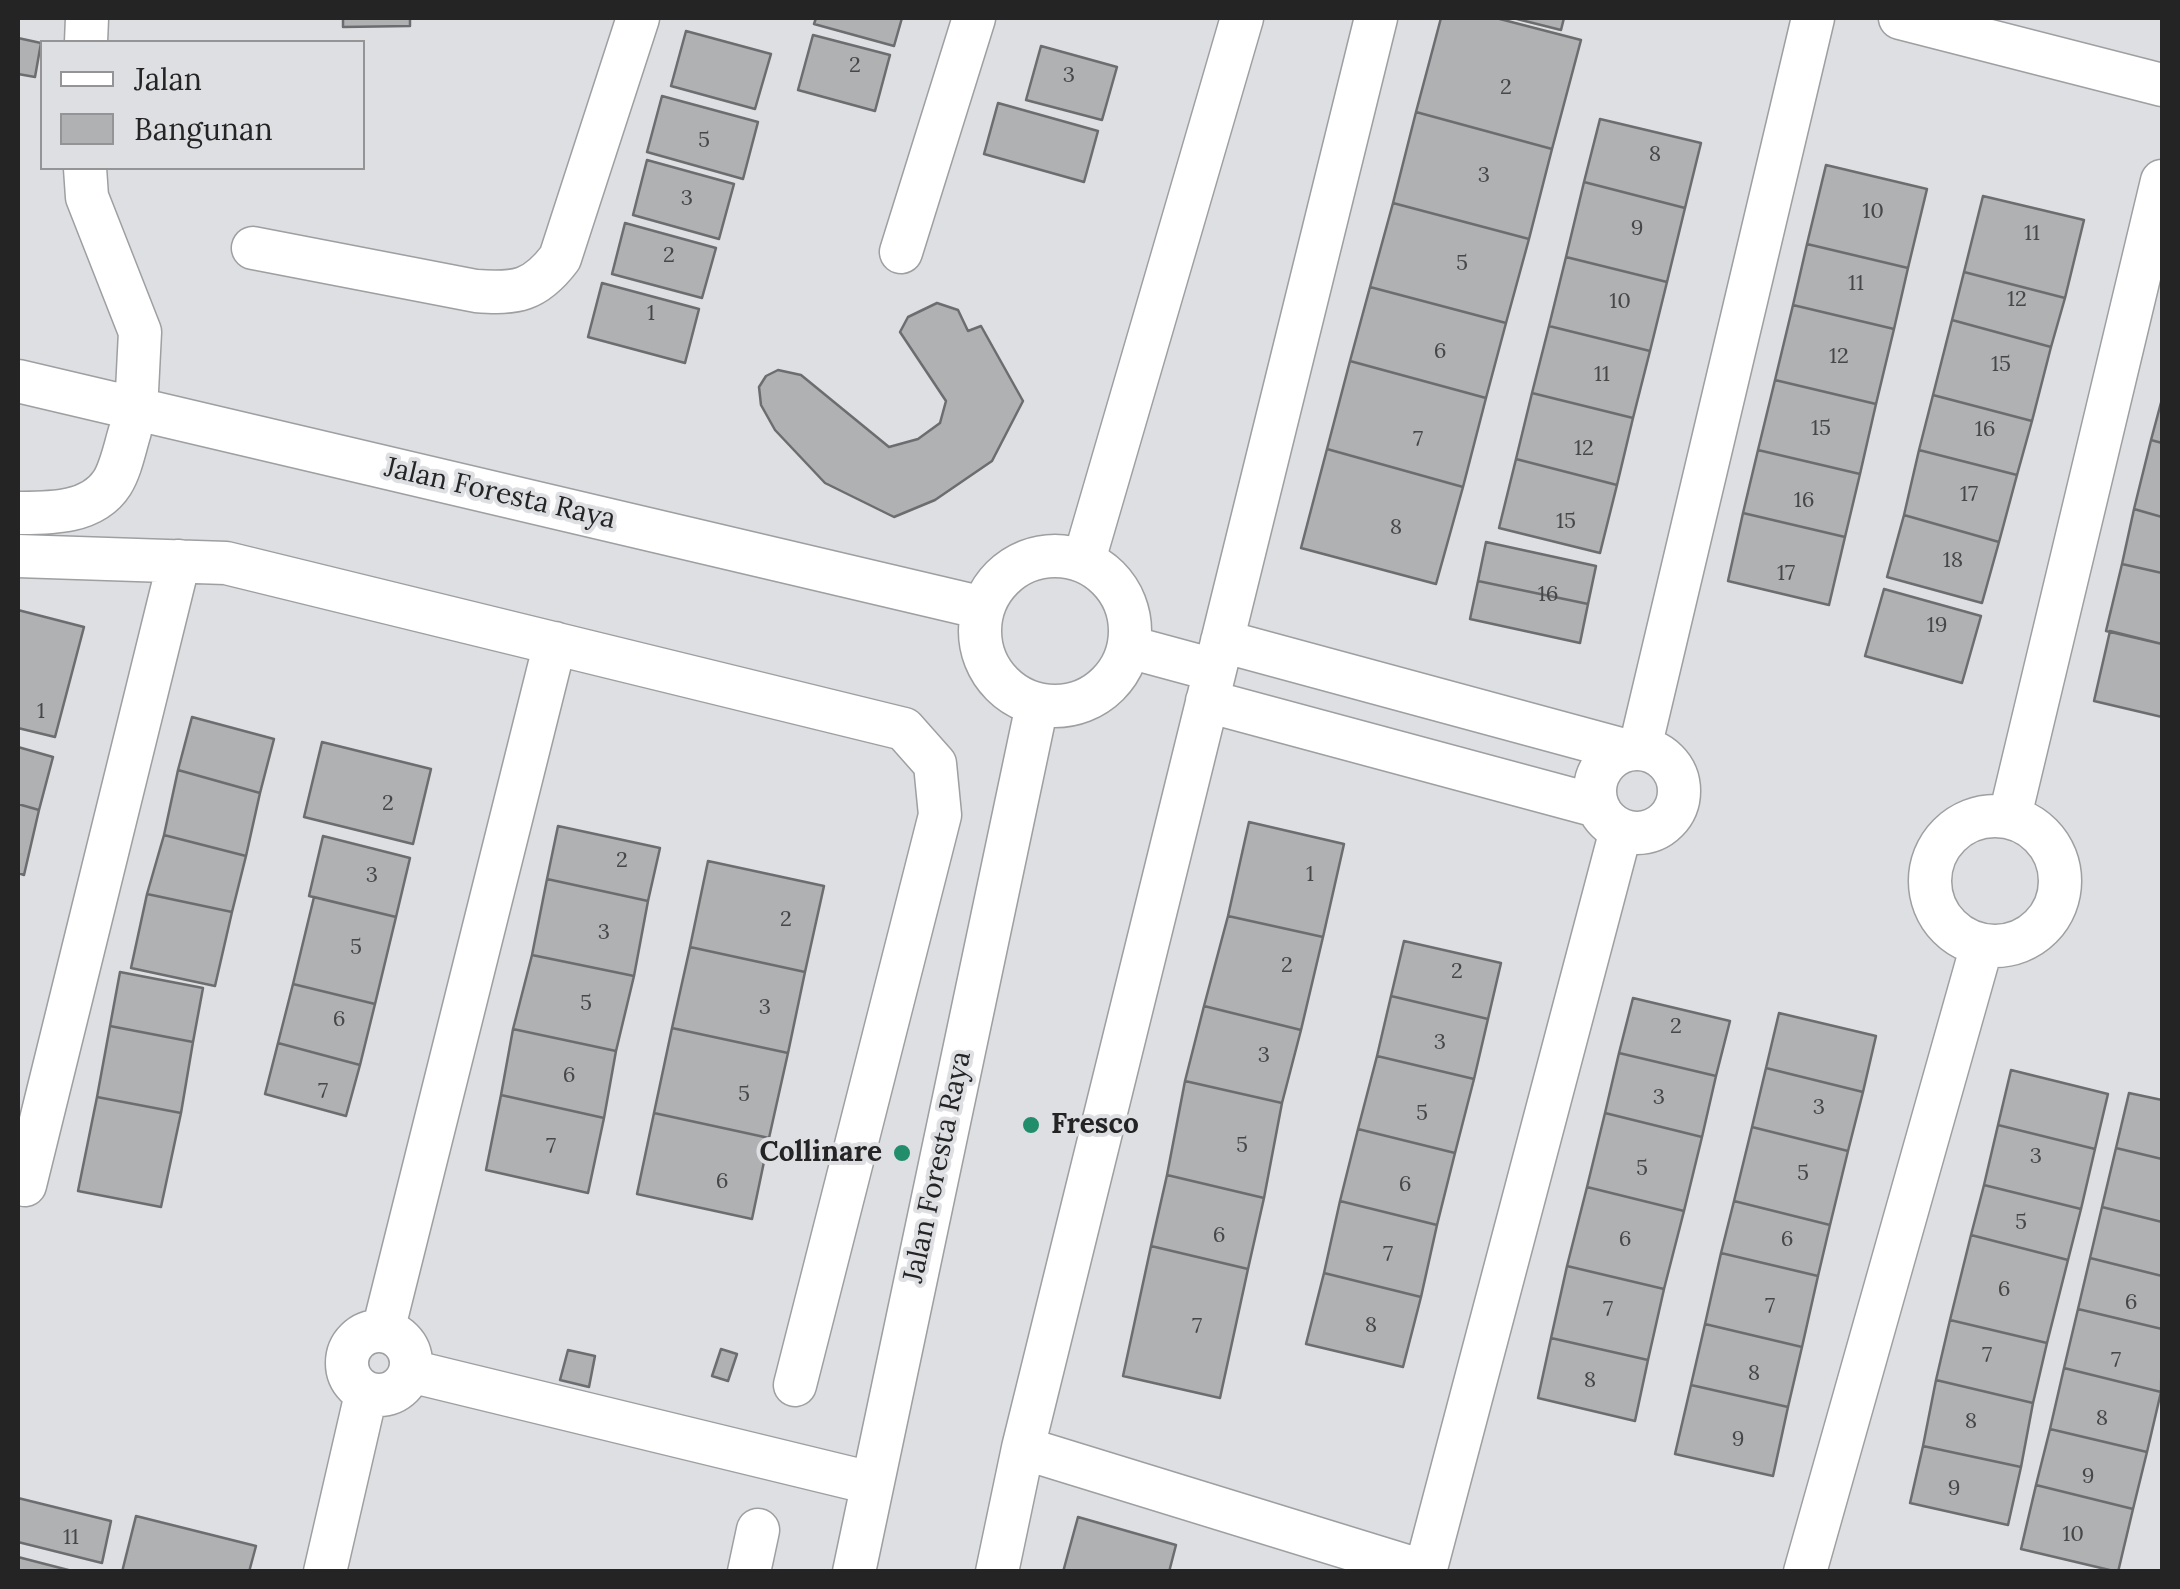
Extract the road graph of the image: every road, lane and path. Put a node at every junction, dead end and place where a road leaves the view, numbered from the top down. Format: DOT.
graph roads {
  1 [pos="638,18"];
  2 [pos="974,18"];
  3 [pos="1242,18"];
  4 [pos="1376,18"];
  5 [pos="1813,18"];
  6 [pos="1900,18"];
  7 [pos="2162,85"];
  8 [pos="85,170"];
  9 [pos="2162,182"];
  10 [pos="253,248"];
  11 [pos="901,252"];
  12 [pos="18,381"];
  13 [pos="18,513"];
  14 [pos="18,556"];
  15 [pos="1084,560"];
  16 [pos="179,561"];
  17 [pos="983,608"];
  18 [pos="555,643"];
  19 [pos="1128,647"];
  20 [pos="1214,670"];
  21 [pos="1037,705"];
  22 [pos="1632,749"];
  23 [pos="2010,816"];
  24 [pos="1609,818"];
  25 [pos="1982,945"];
  26 [pos="25,1185"];
  27 [pos="383,1331"];
  28 [pos="410,1370"];
  29 [pos="794,1385"];
  30 [pos="366,1394"];
  31 [pos="1022,1448"];
  32 [pos="871,1483"];
  33 [pos="758,1530"];
  34 [pos="1425,1571"];
  35 [pos="325,1572"];
  36 [pos="749,1572"];
  37 [pos="854,1572"];
  38 [pos="997,1572"];
  39 [pos="1805,1572"];
  1 -- 10 [label="street"];
  2 -- 11 [label="street"];
  3 -- 15 [label="street"];
  4 -- 20 [label="street"];
  5 -- 22 [label="street"];
  6 -- 7 [label="street"];
  8 -- 13 [label="street"];
  9 -- 23 [label="street"];
  12 -- 17 [label="street, Jalan Foresta Raya"];
  14 -- 16 [label="street"];
  15 -- 17 [label="street"];
  15 -- 19 [label="street"];
  16 -- 18 [label="street"];
  16 -- 26 [label="street"];
  17 -- 21 [label="street"];
  18 -- 27 [label="street"];
  18 -- 29 [label="street"];
  19 -- 20 [label="street"];
  19 -- 21 [label="street"];
  20 -- 22 [label="street"];
  20 -- 24 [label="street"];
  20 -- 31 [label="street"];
  21 -- 32 [label="street, Jalan Foresta Raya"];
  22 -- 24 [label="street"];
  22 -- 24 [label="street"];
  23 -- 25 [label="street"];
  23 -- 25 [label="street"];
  24 -- 34 [label="street"];
  25 -- 39 [label="street"];
  27 -- 28 [label="street"];
  27 -- 30 [label="street"];
  28 -- 30 [label="street"];
  28 -- 32 [label="street"];
  30 -- 35 [label="street"];
  31 -- 34 [label="street"];
  31 -- 38 [label="street"];
  32 -- 37 [label="street, Jalan Foresta Raya"];
  33 -- 36 [label="street"];
}
